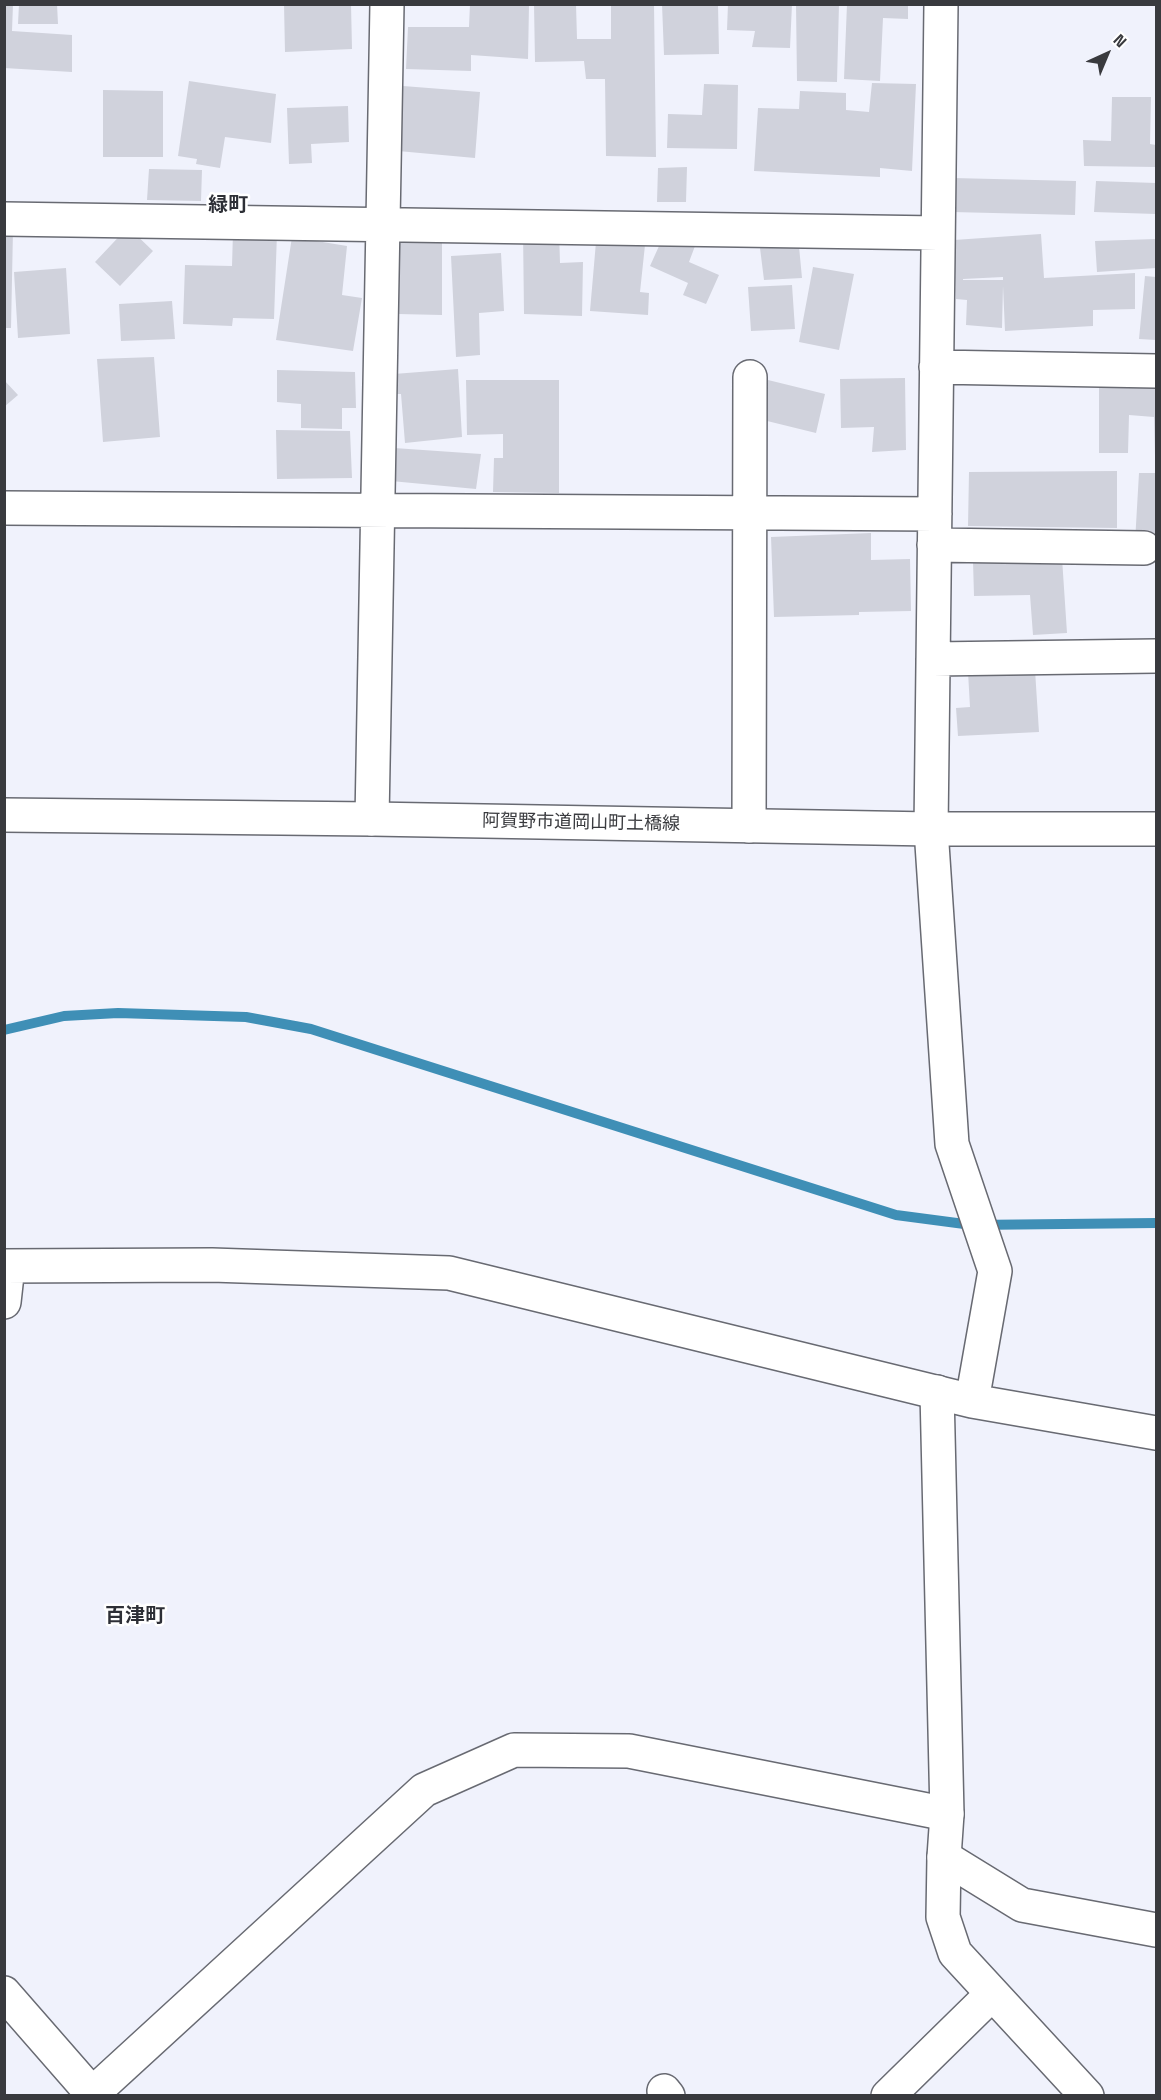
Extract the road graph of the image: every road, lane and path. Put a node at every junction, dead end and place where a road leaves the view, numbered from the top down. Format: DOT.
graph roads {
  1 [pos="387,4"];
  2 [pos="941,4"];
  3 [pos="4,219"];
  4 [pos="383,225"];
  5 [pos="938,233"];
  6 [pos="936,367"];
  7 [pos="1156,371"];
  8 [pos="750,377"];
  9 [pos="4,508"];
  10 [pos="378,510"];
  11 [pos="750,513"];
  12 [pos="934,530"];
  13 [pos="1144,548"];
  14 [pos="1156,656"];
  15 [pos="933,659"];
  16 [pos="4,816"];
  17 [pos="372,819"];
  18 [pos="749,826"];
  19 [pos="931,829"];
  20 [pos="1156,829"];
  21 [pos="6,1266"];
  22 [pos="4,1302"];
  23 [pos="937,1392"];
  24 [pos="972,1401"];
  25 [pos="1156,1433"];
  26 [pos="947,1814"];
  27 [pos="944,1857"];
  28 [pos="1156,1930"];
  29 [pos="4,1993"];
  30 [pos="992,1994"];
  31 [pos="92,2095"];
  32 [pos="888,2096"];
  33 [pos="1087,2096"];
  1 -- 4 [label="street"];
  2 -- 5 [label="street"];
  3 -- 4 [label="street"];
  4 -- 5 [label="street"];
  4 -- 10 [label="street"];
  5 -- 6 [label="street"];
  6 -- 7 [label="street"];
  6 -- 12 [label="street"];
  8 -- 11 [label="street"];
  9 -- 10 [label="street"];
  10 -- 11 [label="street"];
  10 -- 17 [label="street"];
  11 -- 12 [label="street"];
  11 -- 18 [label="street"];
  12 -- 13 [label="street"];
  12 -- 15 [label="street"];
  14 -- 15 [label="street"];
  15 -- 19 [label="street"];
  16 -- 17 [label="street, 阿賀野市道岡山町土橋線"];
  17 -- 18 [label="street, 阿賀野市道岡山町土橋線"];
  18 -- 19 [label="street, 阿賀野市道岡山町土橋線"];
  19 -- 20 [label="street, 阿賀野市道岡山町土橋線"];
  19 -- 24 [label="street"];
  21 -- 22 [label="street"];
  21 -- 23 [label="street"];
  23 -- 24 [label="street"];
  23 -- 26 [label="street"];
  24 -- 25 [label="street"];
  26 -- 27 [label="street"];
  26 -- 31 [label="street"];
  27 -- 28 [label="street"];
  27 -- 30 [label="street"];
  29 -- 31 [label="street"];
  30 -- 32 [label="street"];
  30 -- 33 [label="street"];
}
